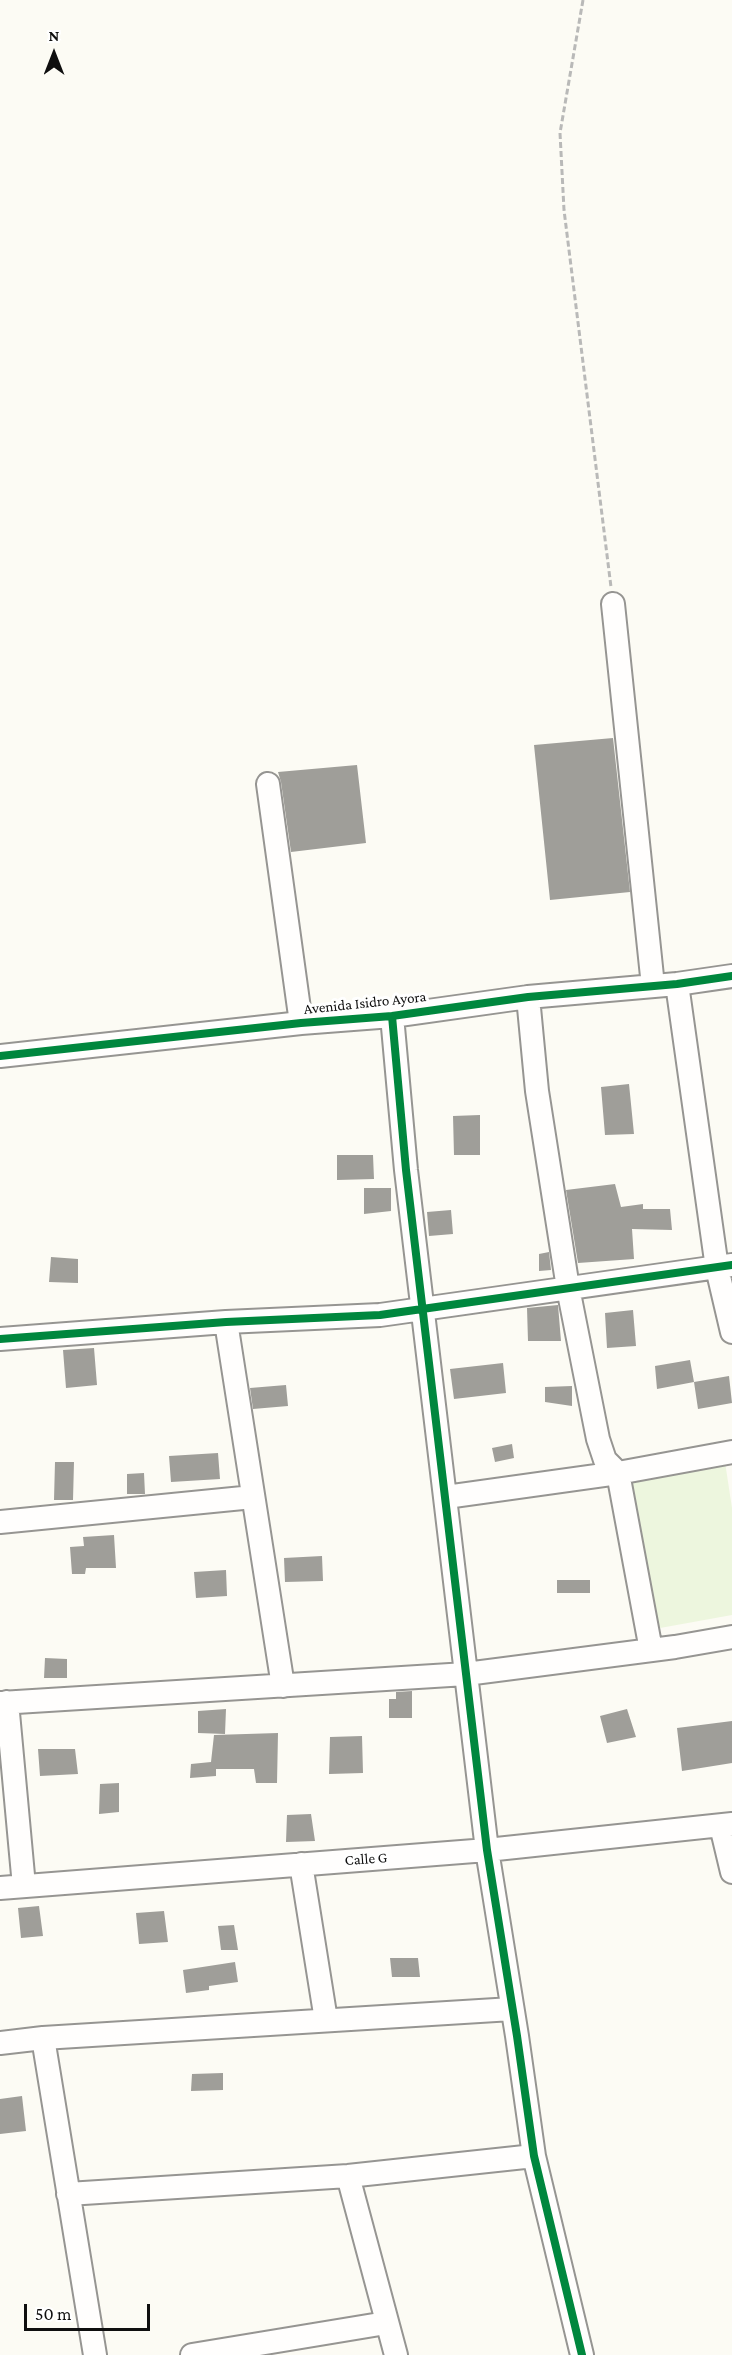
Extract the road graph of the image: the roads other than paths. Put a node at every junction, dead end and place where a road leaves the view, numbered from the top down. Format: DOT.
graph roads {
  1 [pos="614,604"];
  2 [pos="268,784"];
  3 [pos="732,976"];
  4 [pos="677,984"];
  5 [pos="653,986"];
  6 [pos="528,997"];
  7 [pos="392,1016"];
  8 [pos="302,1023"];
  9 [pos="0,1056"];
  10 [pos="725,1266"];
  11 [pos="567,1288"];
  12 [pos="424,1310"];
  13 [pos="226,1322"];
  14 [pos="732,1332"];
  15 [pos="0,1339"];
  16 [pos="732,1452"];
  17 [pos="618,1473"];
  18 [pos="253,1497"];
  19 [pos="446,1497"];
  20 [pos="0,1522"];
  21 [pos="732,1637"];
  22 [pos="651,1650"];
  23 [pos="466,1674"];
  24 [pos="283,1686"];
  25 [pos="4,1702"];
  26 [pos="726,1825"];
  27 [pos="487,1850"];
  28 [pos="301,1864"];
  29 [pos="732,1872"];
  30 [pos="24,1886"];
  31 [pos="0,1888"];
  32 [pos="512,2009"];
  33 [pos="326,2020"];
  34 [pos="43,2038"];
  35 [pos="0,2043"];
  36 [pos="534,2156"];
  37 [pos="348,2176"];
  38 [pos="68,2194"];
  39 [pos="386,2323"];
  40 [pos="95,2355"];
  41 [pos="192,2355"];
  42 [pos="396,2355"];
  43 [pos="582,2355"];
  1 -- 5 [label="street"];
  2 -- 8 [label="street"];
  3 -- 4 [label="street, Avenida Isidro Ayora"];
  4 -- 5 [label="street, Avenida Isidro Ayora"];
  4 -- 10 [label="street"];
  5 -- 6 [label="street, Avenida Isidro Ayora"];
  6 -- 7 [label="street, Avenida Isidro Ayora"];
  6 -- 11 [label="street"];
  7 -- 8 [label="street, Avenida Isidro Ayora"];
  7 -- 12 [label="street"];
  8 -- 9 [label="street, Avenida Isidro Ayora"];
  10 -- 11 [label="street"];
  10 -- 14 [label="street"];
  11 -- 12 [label="street"];
  11 -- 17 [label="street"];
  12 -- 13 [label="street"];
  12 -- 19 [label="street"];
  13 -- 15 [label="street"];
  13 -- 18 [label="street"];
  16 -- 17 [label="street"];
  17 -- 19 [label="street"];
  17 -- 22 [label="street"];
  18 -- 20 [label="street"];
  18 -- 24 [label="street"];
  19 -- 23 [label="street"];
  21 -- 22 [label="street"];
  22 -- 23 [label="street"];
  23 -- 24 [label="street"];
  23 -- 27 [label="street"];
  24 -- 25 [label="street"];
  25 -- 30 [label="street"];
  26 -- 27 [label="street, Calle G"];
  26 -- 29 [label="street"];
  27 -- 28 [label="street, Calle G"];
  27 -- 32 [label="street"];
  28 -- 30 [label="street, Calle G"];
  28 -- 33 [label="street"];
  30 -- 31 [label="street, Calle G"];
  32 -- 33 [label="street"];
  32 -- 36 [label="street"];
  33 -- 34 [label="street"];
  34 -- 35 [label="street"];
  34 -- 38 [label="street"];
  36 -- 37 [label="street"];
  36 -- 43 [label="street"];
  37 -- 38 [label="street"];
  37 -- 39 [label="street"];
  38 -- 40 [label="street"];
  39 -- 41 [label="street"];
  39 -- 42 [label="street"];
}
